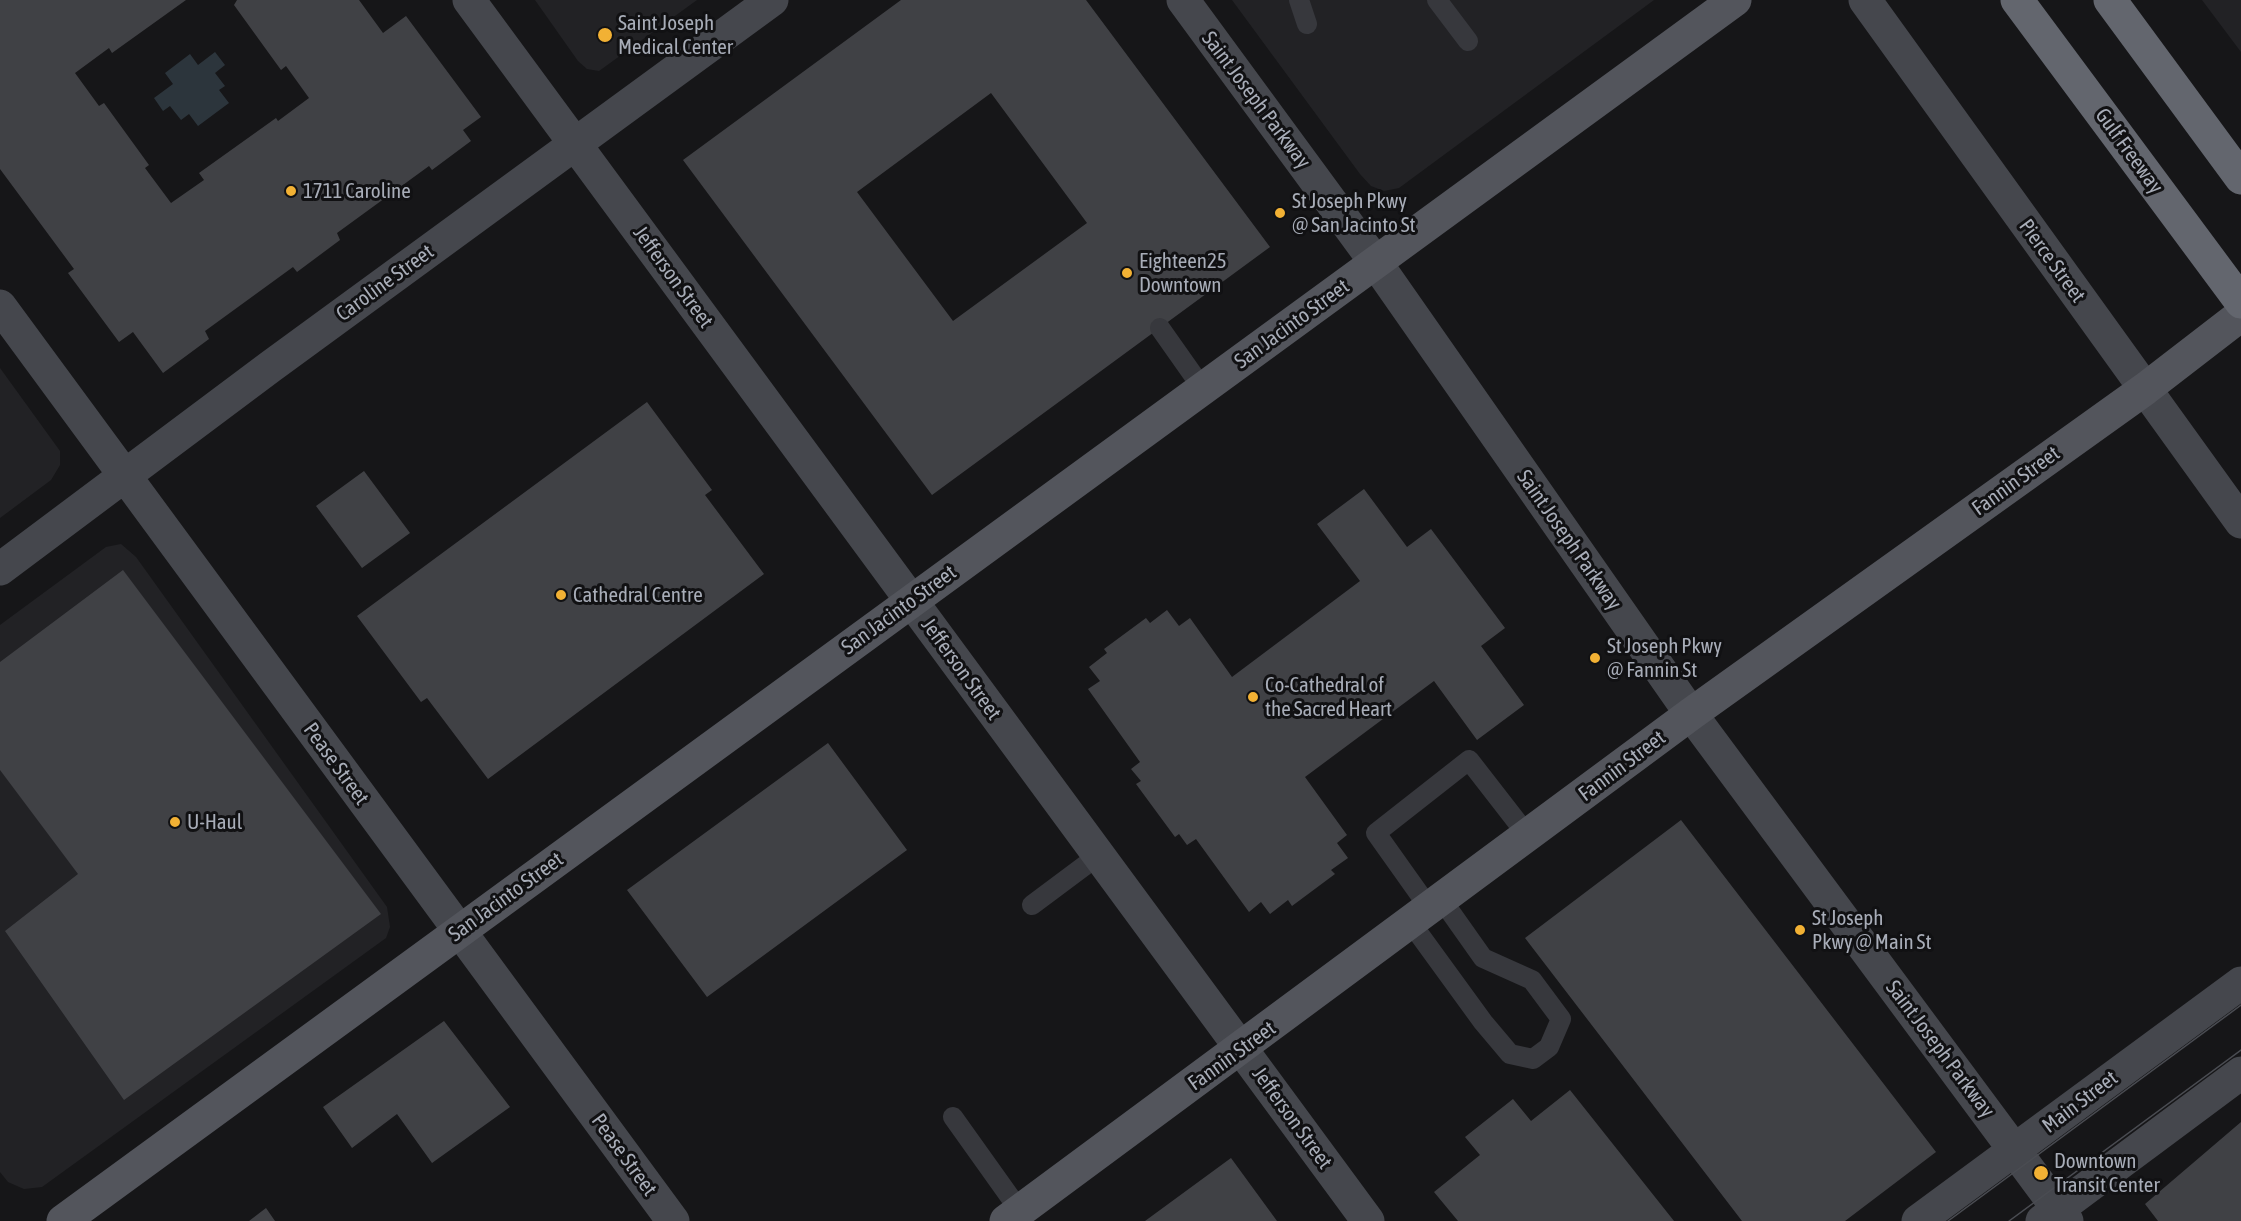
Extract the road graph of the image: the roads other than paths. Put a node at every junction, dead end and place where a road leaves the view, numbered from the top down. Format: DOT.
graph roads {
  1 [pos="469,0"];
  2 [pos="772,0"];
  3 [pos="1183,0"];
  4 [pos="1299,0"];
  5 [pos="1437,0"];
  6 [pos="1735,0"];
  7 [pos="1865,0"];
  8 [pos="2017,0"];
  9 [pos="2110,0"];
  10 [pos="1307,24"];
  11 [pos="1468,41"];
  12 [pos="575,144"];
  13 [pos="2241,178"];
  14 [pos="1376,262"];
  15 [pos="2241,302"];
  16 [pos="0,306"];
  17 [pos="2241,315"];
  18 [pos="1160,328"];
  19 [pos="1203,389"];
  20 [pos="2145,389"];
  21 [pos="124,475"];
  22 [pos="2241,522"];
  23 [pos="0,569"];
  24 [pos="912,602"];
  25 [pos="1691,714"];
  26 [pos="1528,836"];
  27 [pos="1099,855"];
  28 [pos="1032,905"];
  29 [pos="1427,911"];
  30 [pos="459,931"];
  31 [pos="2241,983"];
  32 [pos="1242,1049"];
  33 [pos="2241,1073"];
  34 [pos="953,1117"];
  35 [pos="2015,1150"];
  36 [pos="1013,1216"];
  37 [pos="2056,1217"];
  38 [pos="63,1221"];
  39 [pos="673,1221"];
  40 [pos="1368,1221"];
  41 [pos="1918,1221"];
  1 -- 12 [label="street, Jefferson Street"];
  2 -- 12 [label="street, Caroline Street"];
  3 -- 14 [label="street, Saint Joseph Parkway"];
  4 -- 10 [label="lane"];
  5 -- 11 [label="lane"];
  6 -- 14 [label="main road, San Jacinto Street"];
  7 -- 20 [label="street, Pierce Street"];
  8 -- 15 [label="highway, Gulf Freeway"];
  9 -- 13 [label="highway"];
  12 -- 21 [label="street, Caroline Street"];
  12 -- 24 [label="street, Jefferson Street"];
  14 -- 19 [label="main road, San Jacinto Street"];
  14 -- 25 [label="street, Saint Joseph Parkway"];
  16 -- 21 [label="street, Pease Street"];
  17 -- 20 [label="main road, Fannin Street"];
  18 -- 19 [label="lane"];
  19 -- 24 [label="main road, San Jacinto Street"];
  20 -- 22 [label="street, Pierce Street"];
  20 -- 25 [label="main road, Fannin Street"];
  21 -- 23 [label="street, Caroline Street"];
  21 -- 30 [label="street, Pease Street"];
  24 -- 27 [label="street, Jefferson Street"];
  24 -- 30 [label="main road, San Jacinto Street"];
  25 -- 26 [label="main road, Fannin Street"];
  25 -- 35 [label="street, Saint Joseph Parkway"];
  26 -- 29 [label="main road, Fannin Street"];
  26 -- 29 [label="lane"];
  27 -- 28 [label="lane"];
  27 -- 32 [label="street, Jefferson Street"];
  29 -- 29 [label="lane"];
  29 -- 32 [label="main road, Fannin Street"];
  30 -- 38 [label="main road, San Jacinto Street"];
  30 -- 39 [label="street, Pease Street"];
  31 -- 35 [label="street, Main Street"];
  32 -- 36 [label="main road, Fannin Street"];
  32 -- 40 [label="street, Jefferson Street"];
  33 -- 37 [label="street"];
  34 -- 36 [label="lane"];
  35 -- 37 [label="street, Saint Joseph Parkway"];
  35 -- 41 [label="street, Main Street"];
}
